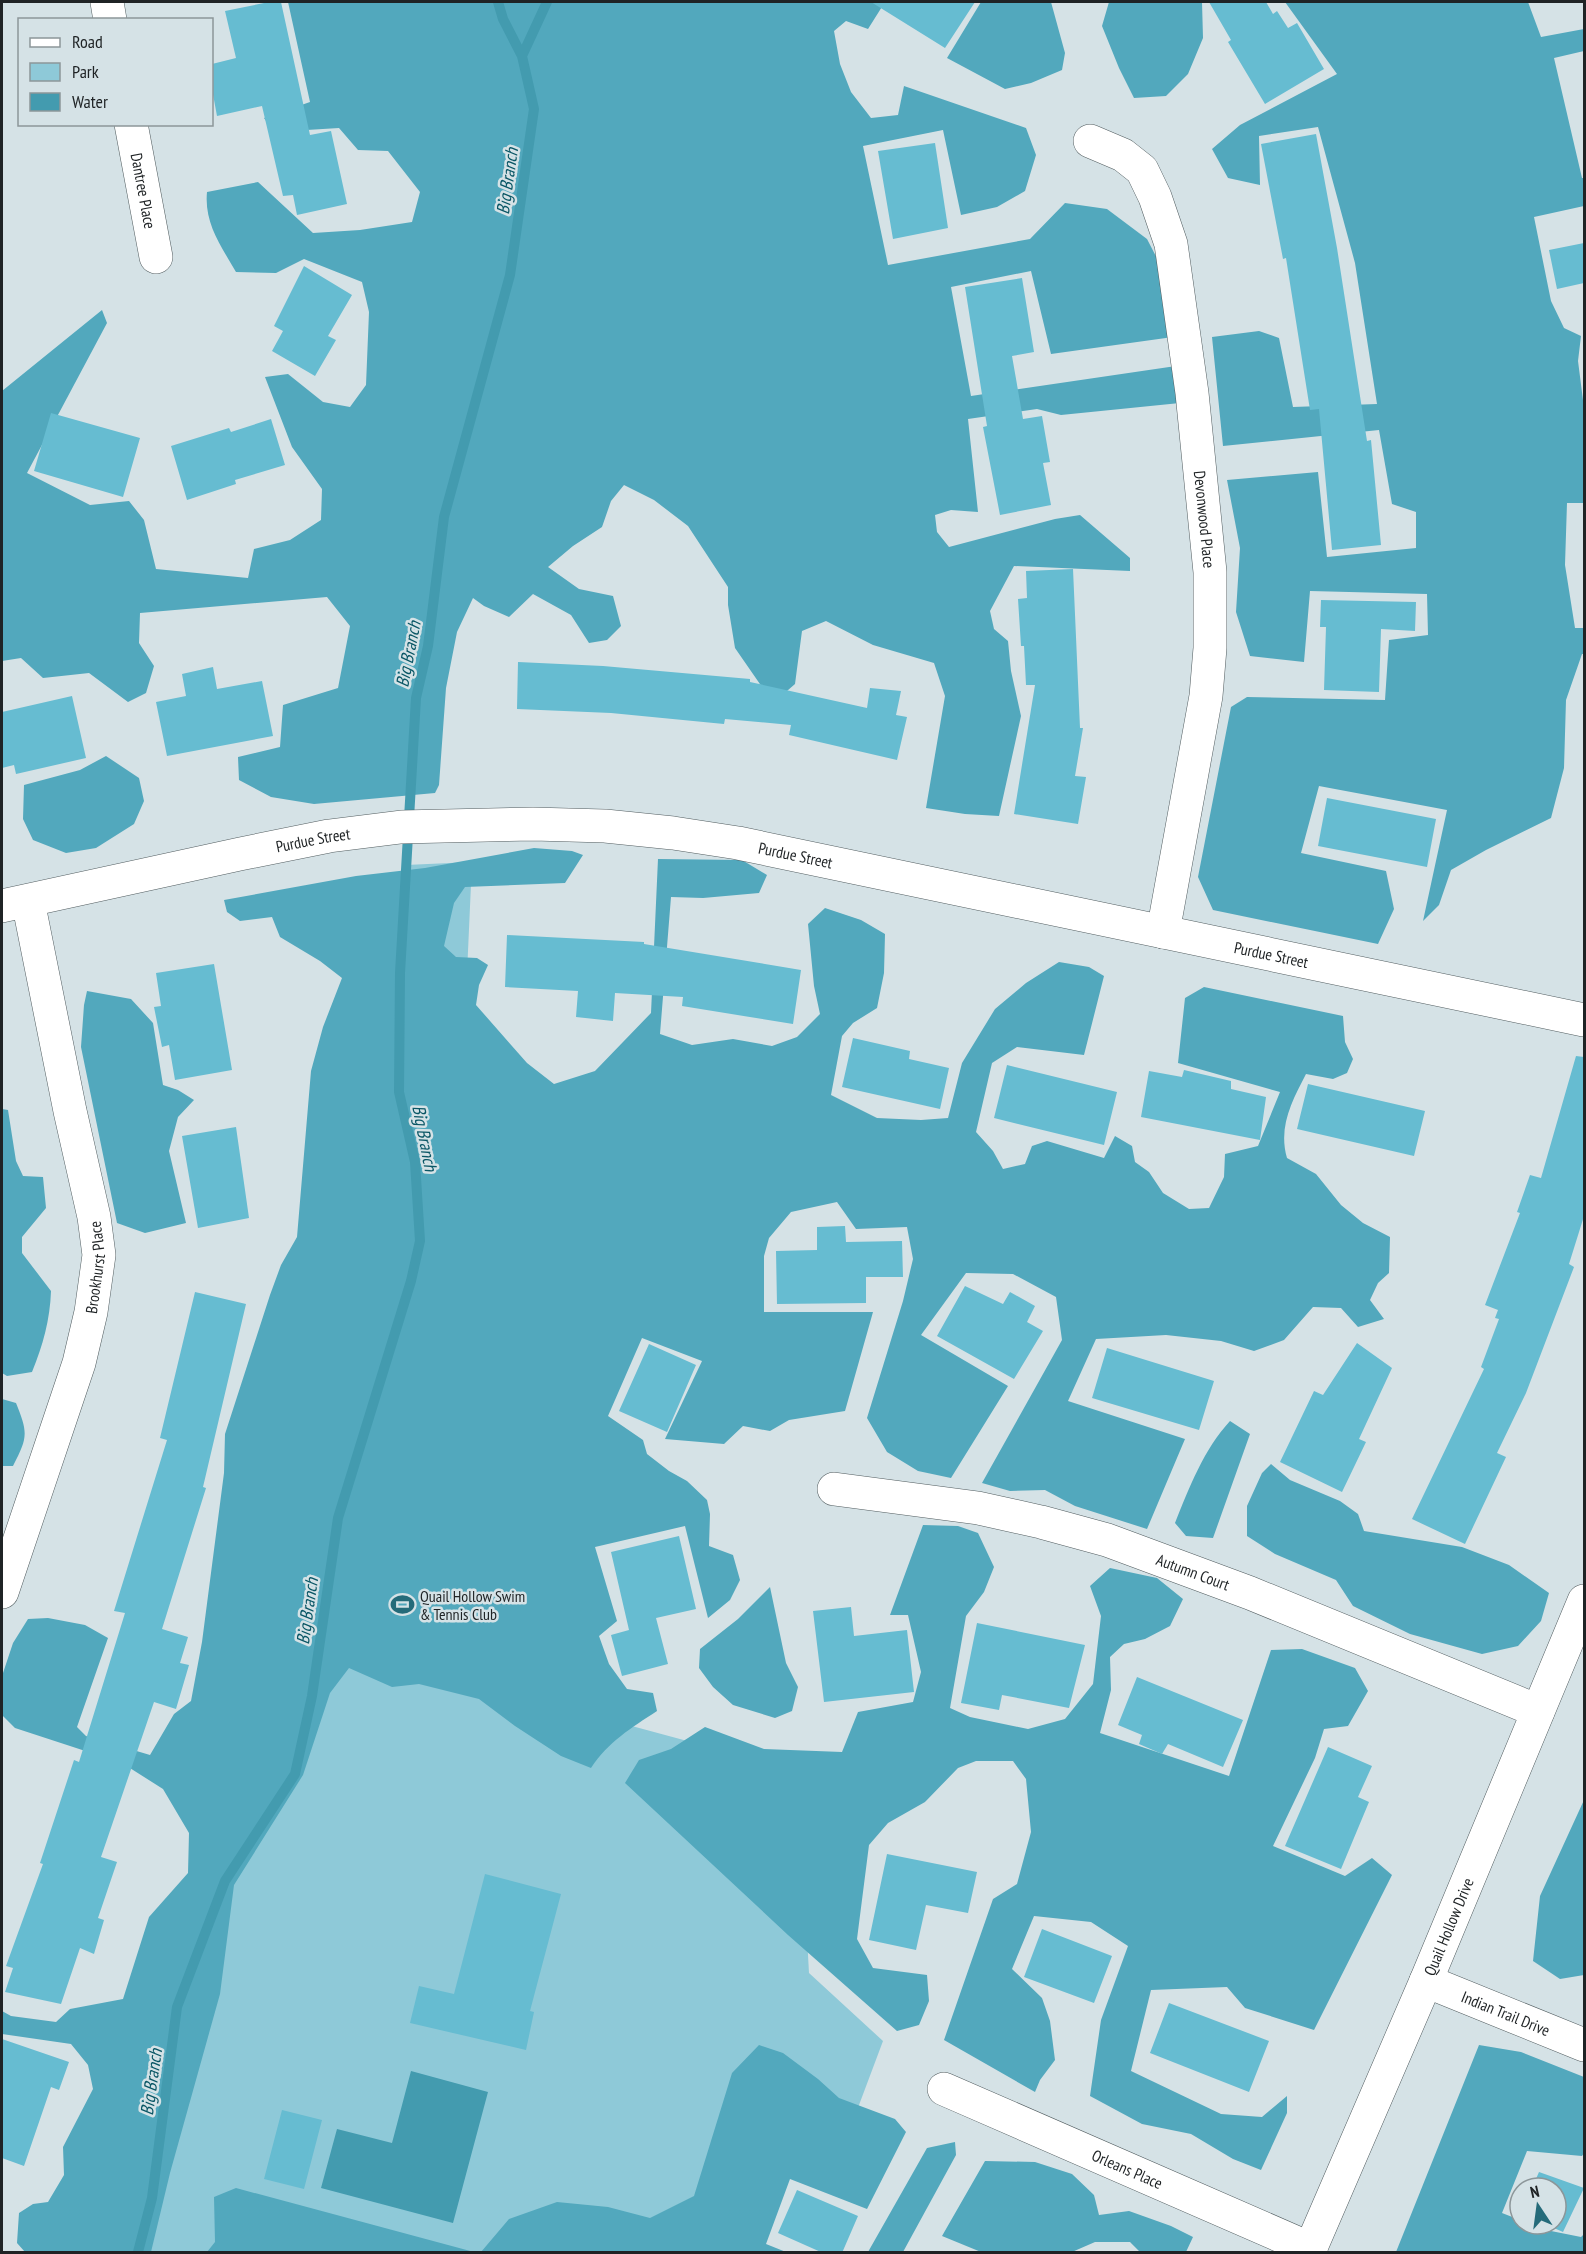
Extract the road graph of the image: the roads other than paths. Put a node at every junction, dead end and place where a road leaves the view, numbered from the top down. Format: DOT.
graph roads {
  1 [pos="107,2"];
  2 [pos="110,18"];
  3 [pos="131,126"];
  4 [pos="1090,141"];
  5 [pos="156,257"];
  6 [pos="15,903"];
  7 [pos="1163,932"];
  8 [pos="1584,1020"];
  9 [pos="834,1489"];
  10 [pos="2,1592"];
  11 [pos="1584,1601"];
  12 [pos="1538,1711"];
  13 [pos="1426,1981"];
  14 [pos="1584,2045"];
  15 [pos="944,2089"];
  16 [pos="1310,2251"];
  1 -- 2 [label="street"];
  3 -- 5 [label="street, Dantree Place"];
  4 -- 7 [label="street, Devonwood Place"];
  6 -- 7 [label="street, Purdue Street"];
  6 -- 10 [label="street, Brookhurst Place"];
  7 -- 8 [label="street, Purdue Street"];
  9 -- 12 [label="street, Autumn Court"];
  11 -- 12 [label="street, Quail Hollow Drive"];
  12 -- 13 [label="street, Quail Hollow Drive"];
  13 -- 14 [label="street, Indian Trail Drive"];
  13 -- 16 [label="street, Quail Hollow Drive"];
  15 -- 16 [label="street, Orleans Place"];
}
